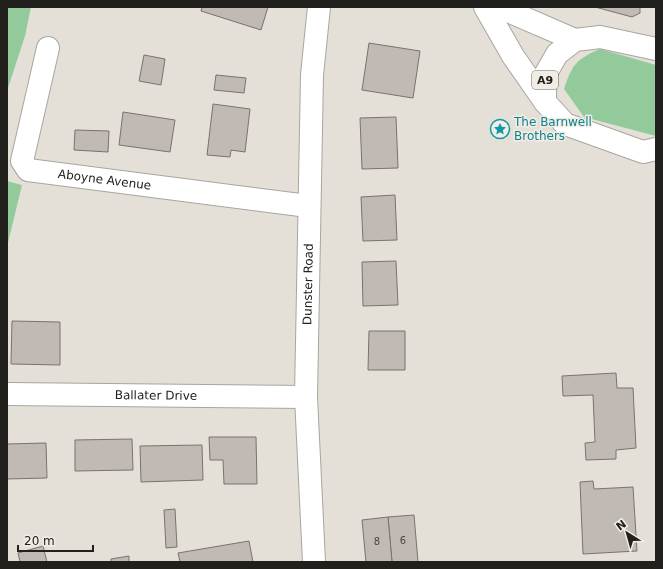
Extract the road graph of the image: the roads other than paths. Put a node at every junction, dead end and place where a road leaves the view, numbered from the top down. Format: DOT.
graph roads {
  1 [pos="319,7"];
  2 [pos="485,7"];
  3 [pos="499,7"];
  4 [pos="575,40"];
  5 [pos="48,48"];
  6 [pos="656,49"];
  7 [pos="545,102"];
  8 [pos="652,155"];
  9 [pos="308,206"];
  10 [pos="7,394"];
  11 [pos="306,397"];
  12 [pos="314,562"];
  1 -- 9 [label="street, Dunster Road"];
  2 -- 7 [label="street, A9"];
  3 -- 4 [label="street"];
  4 -- 6 [label="street"];
  4 -- 7 [label="street, A9"];
  5 -- 9 [label="street, Aboyne Avenue"];
  7 -- 8 [label="street, A9"];
  9 -- 11 [label="street, Dunster Road"];
  10 -- 11 [label="street, Ballater Drive"];
  11 -- 12 [label="street, Dunster Road"];
}
